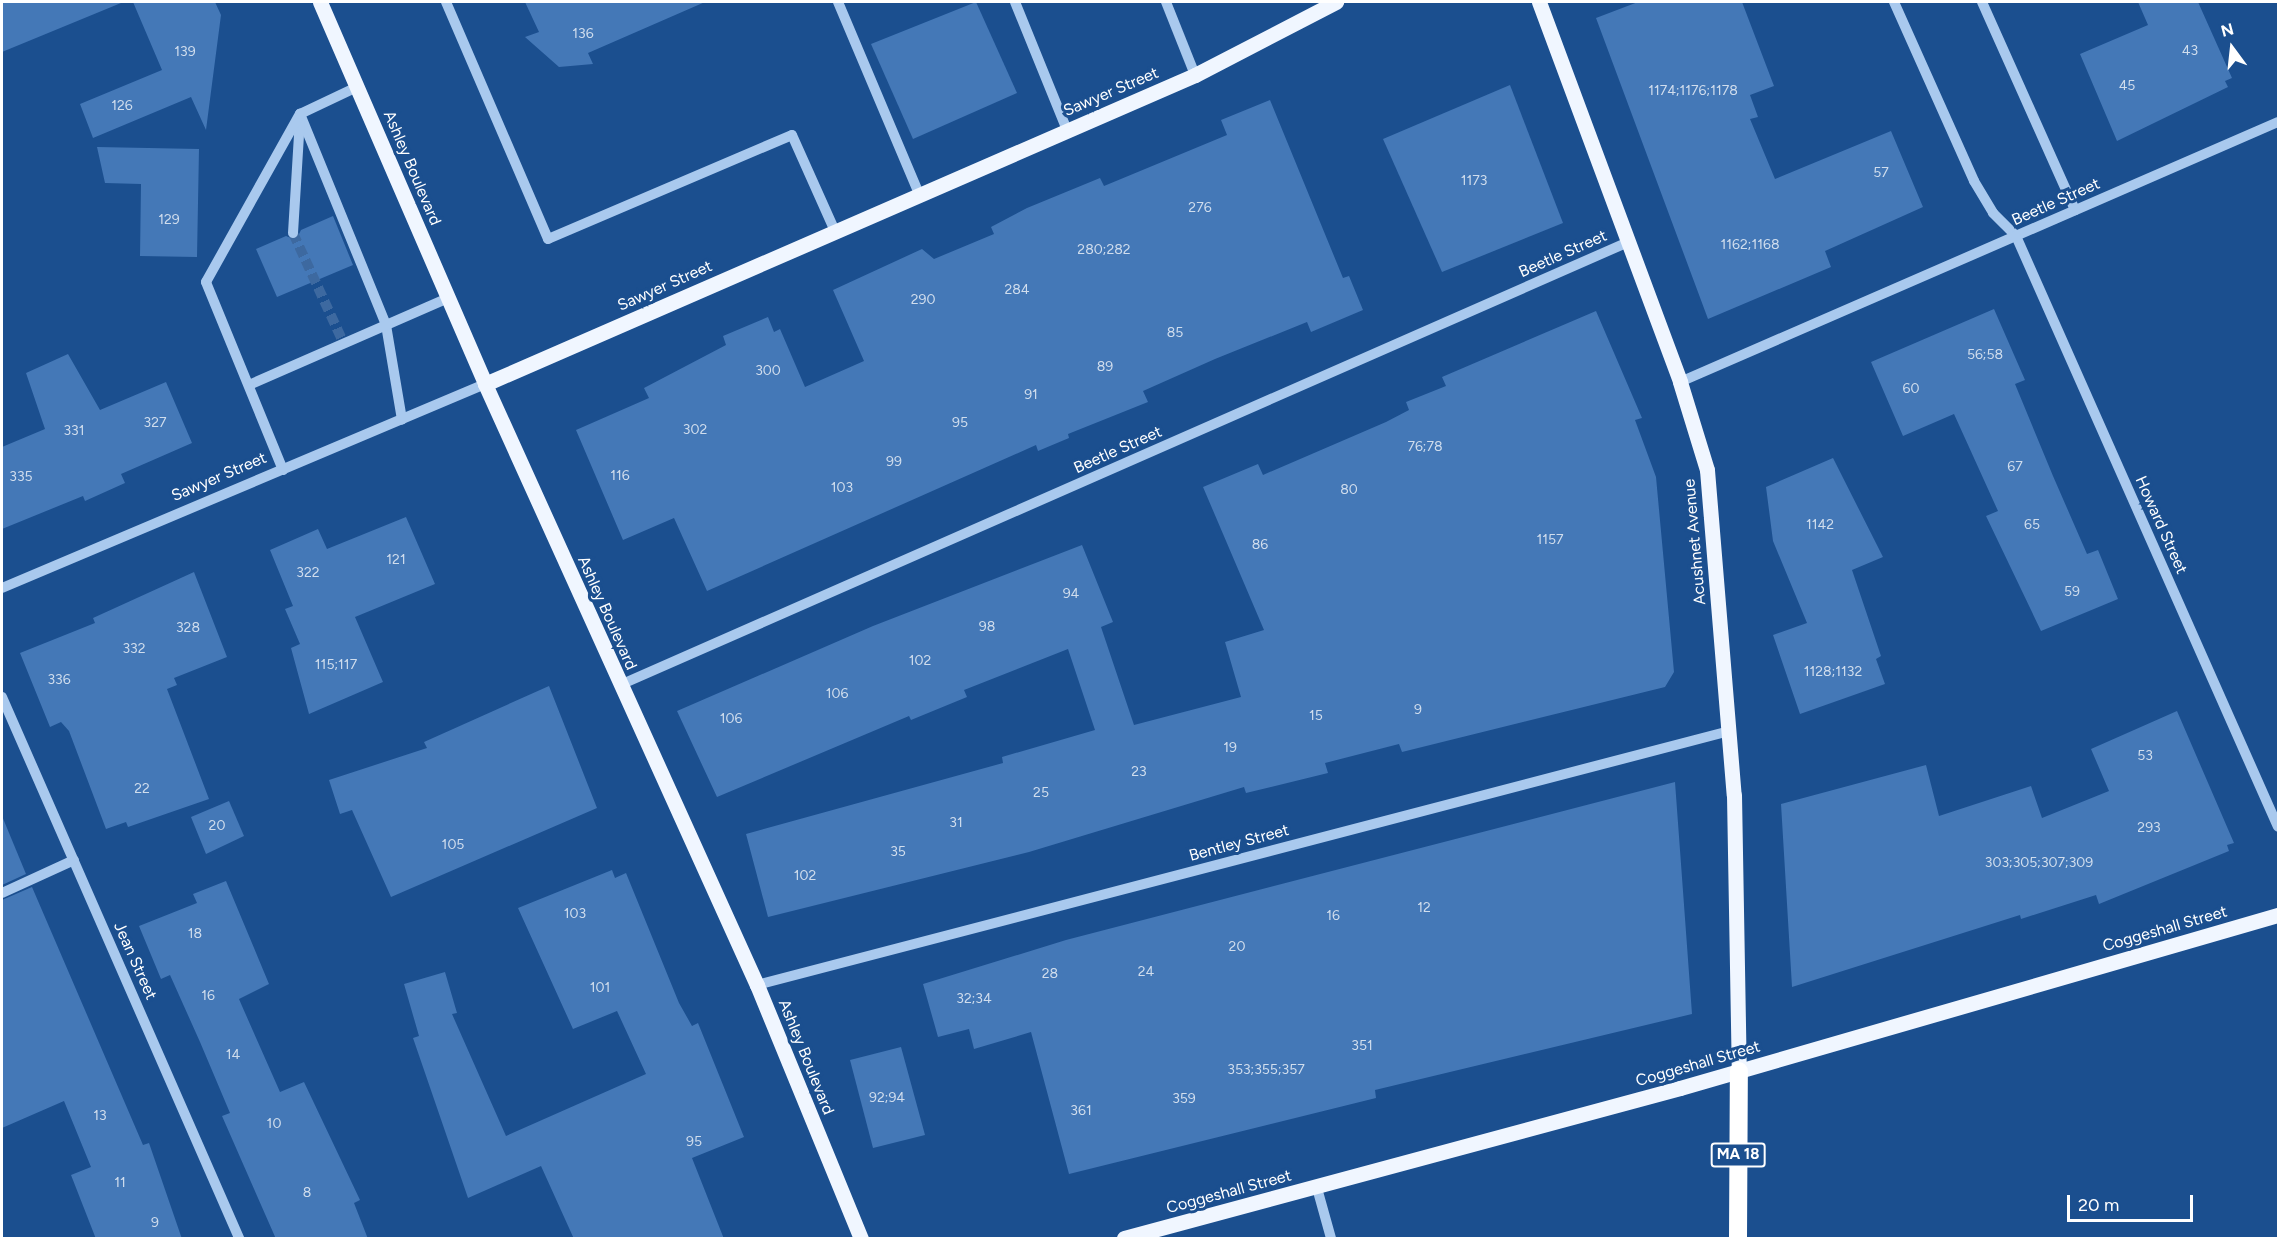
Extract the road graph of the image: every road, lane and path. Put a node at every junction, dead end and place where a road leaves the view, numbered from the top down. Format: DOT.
graph roads {
  1 [pos="320,2"];
  2 [pos="446,2"];
  3 [pos="838,2"];
  4 [pos="1015,2"];
  5 [pos="1166,2"];
  6 [pos="1336,2"];
  7 [pos="1539,2"];
  8 [pos="1894,2"];
  9 [pos="1982,2"];
  10 [pos="1195,75"];
  11 [pos="357,87"];
  12 [pos="300,114"];
  13 [pos="2278,122"];
  14 [pos="1067,130"];
  15 [pos="920,194"];
  16 [pos="2076,210"];
  17 [pos="835,231"];
  18 [pos="293,233"];
  19 [pos="2016,236"];
  20 [pos="1628,242"];
  21 [pos="448,298"];
  22 [pos="386,325"];
  23 [pos="1680,382"];
  24 [pos="485,384"];
  25 [pos="249,385"];
  26 [pos="402,420"];
  27 [pos="283,470"];
  28 [pos="2,588"];
  29 [pos="620,685"];
  30 [pos="2,697"];
  31 [pos="1729,731"];
  32 [pos="2278,827"];
  33 [pos="74,860"];
  34 [pos="2,893"];
  35 [pos="2278,915"];
  36 [pos="757,985"];
  37 [pos="1739,1071"];
  38 [pos="1317,1188"];
  39 [pos="239,1239"];
  40 [pos="861,1239"];
  41 [pos="1124,1239"];
  42 [pos="1331,1239"];
  43 [pos="1738,1239"];
  1 -- 11 [label="main road, Ashley Boulevard"];
  2 -- 17 [label="street"];
  3 -- 15 [label="street"];
  4 -- 14 [label="street"];
  5 -- 10 [label="street"];
  6 -- 10 [label="main road, Sawyer Street"];
  7 -- 20 [label="main road, Acushnet Avenue / MA 18"];
  8 -- 19 [label="street"];
  9 -- 16 [label="street"];
  10 -- 14 [label="main road, Sawyer Street"];
  11 -- 12 [label="street"];
  11 -- 21 [label="main road, Ashley Boulevard"];
  12 -- 18 [label="street"];
  12 -- 22 [label="street"];
  12 -- 25 [label="street"];
  13 -- 16 [label="street, Beetle Street"];
  14 -- 15 [label="main road, Sawyer Street"];
  15 -- 17 [label="main road, Sawyer Street"];
  16 -- 19 [label="street, Beetle Street"];
  17 -- 24 [label="main road, Sawyer Street"];
  19 -- 23 [label="street, Beetle Street"];
  19 -- 32 [label="street, Howard Street"];
  20 -- 23 [label="main road, Acushnet Avenue / MA 18"];
  20 -- 29 [label="street, Beetle Street"];
  21 -- 22 [label="street"];
  21 -- 24 [label="main road, Ashley Boulevard"];
  22 -- 25 [label="street"];
  22 -- 26 [label="street"];
  23 -- 31 [label="main road, Acushnet Avenue / MA 18"];
  24 -- 26 [label="street, Sawyer Street"];
  24 -- 29 [label="main road, Ashley Boulevard"];
  25 -- 27 [label="street"];
  26 -- 27 [label="street, Sawyer Street"];
  27 -- 28 [label="street, Sawyer Street"];
  29 -- 36 [label="main road, Ashley Boulevard"];
  30 -- 33 [label="street, Jean Street"];
  31 -- 36 [label="street, Bentley Street"];
  31 -- 37 [label="main road, Acushnet Avenue / MA 18"];
  33 -- 34 [label="street"];
  33 -- 39 [label="street, Jean Street"];
  35 -- 37 [label="main road, Coggeshall Street"];
  36 -- 40 [label="main road, Ashley Boulevard"];
  37 -- 38 [label="main road, Coggeshall Street"];
  37 -- 43 [label="highway, MA 18"];
  38 -- 41 [label="main road, Coggeshall Street"];
  38 -- 42 [label="street"];
}
